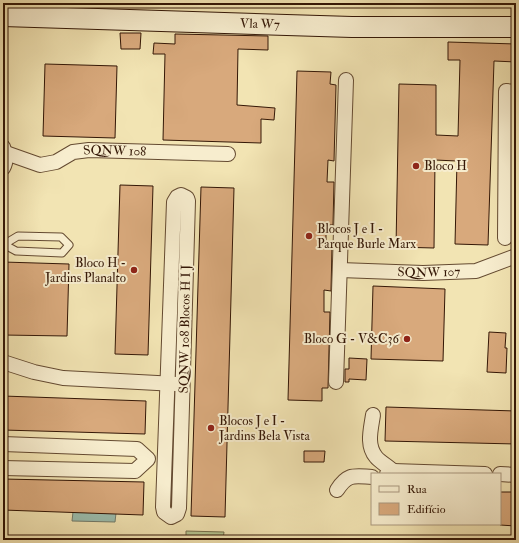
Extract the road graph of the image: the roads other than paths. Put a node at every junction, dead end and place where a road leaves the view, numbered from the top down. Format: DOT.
graph roads {
  1 [pos="3,16"];
  2 [pos="516,27"];
  3 [pos="346,80"];
  4 [pos="516,92"];
  5 [pos="4,150"];
  6 [pos="228,154"];
  7 [pos="3,168"];
  8 [pos="505,238"];
  9 [pos="4,245"];
  10 [pos="516,256"];
  11 [pos="340,270"];
  12 [pos="3,362"];
  13 [pos="336,382"];
  14 [pos="168,384"];
  15 [pos="184,384"];
  16 [pos="373,415"];
  17 [pos="3,444"];
  18 [pos="3,468"];
  19 [pos="390,472"];
  20 [pos="438,473"];
  21 [pos="501,474"];
  22 [pos="516,475"];
  23 [pos="371,477"];
  24 [pos="337,490"];
  1 -- 2 [label="main road, Vla W7"];
  3 -- 11 [label="street"];
  4 -- 8 [label="street"];
  5 -- 6 [label="street, SQNW 108"];
  5 -- 7 [label="street"];
  9 -- 9 [label="lane"];
  10 -- 11 [label="street, SQNW 107"];
  11 -- 13 [label="street"];
  12 -- 14 [label="street"];
  14 -- 15 [label="street"];
  14 -- 15 [label="street, SQNW 108 Blocos H I J"];
  14 -- 15 [label="street, SQNW 108 Blocos H I J"];
  16 -- 19 [label="street"];
  17 -- 18 [label="street"];
  19 -- 20 [label="street"];
  21 -- 22 [label="street"];
  23 -- 24 [label="street"];
}
